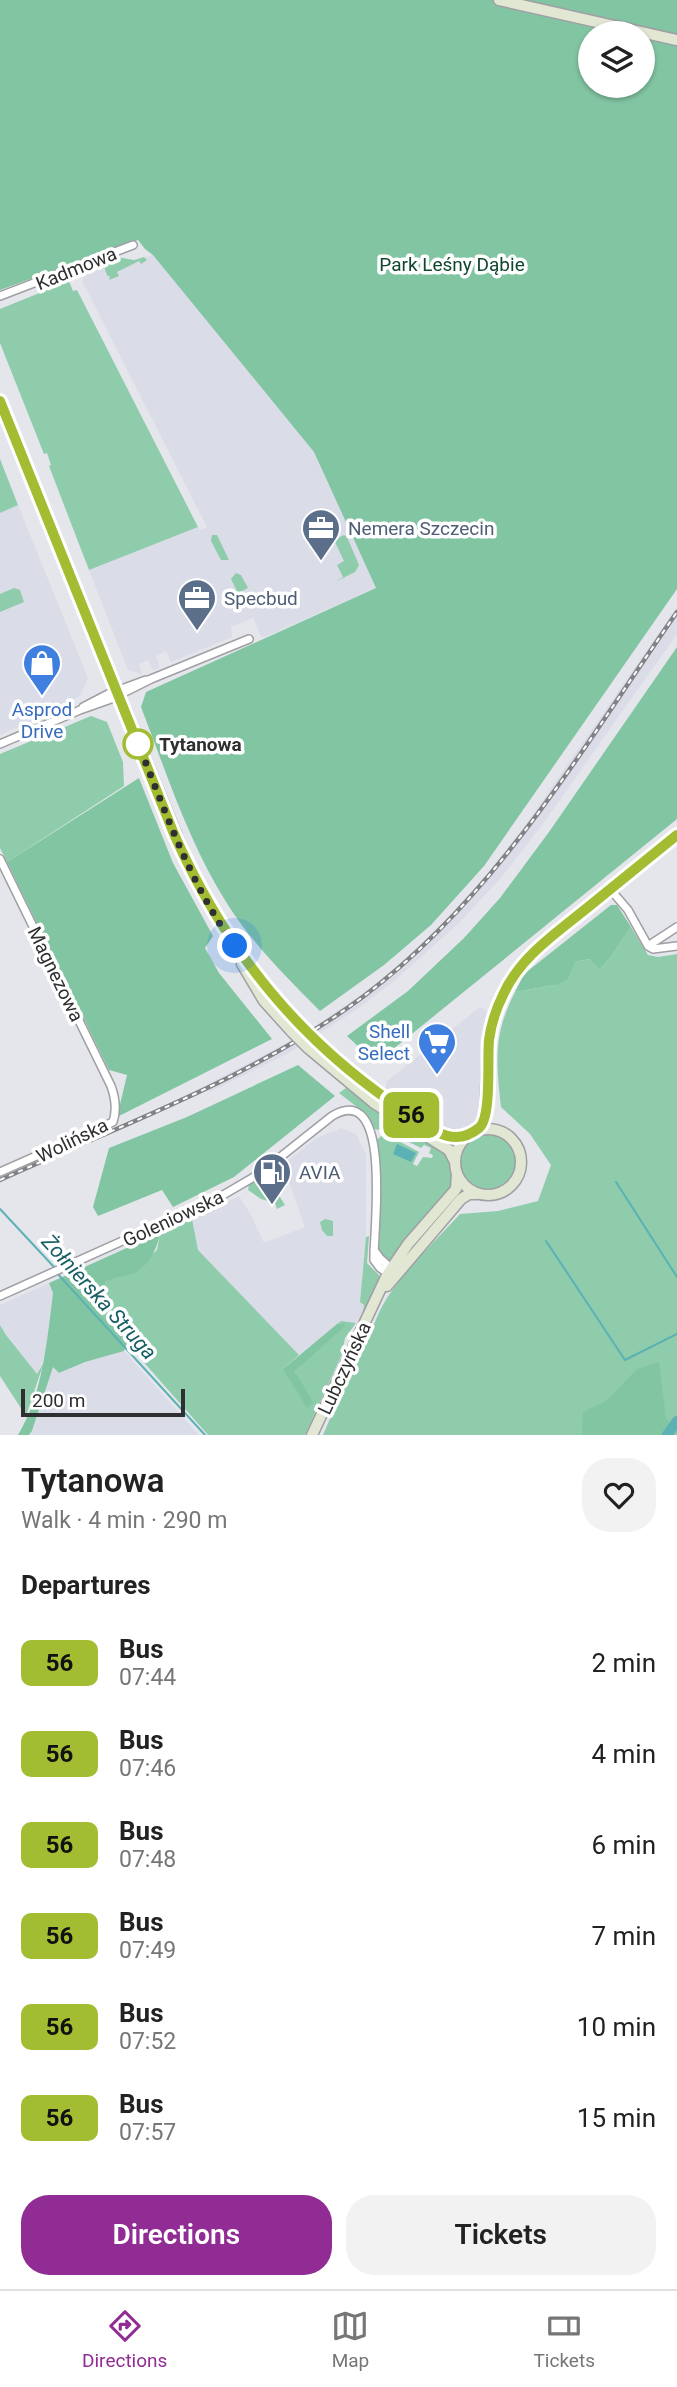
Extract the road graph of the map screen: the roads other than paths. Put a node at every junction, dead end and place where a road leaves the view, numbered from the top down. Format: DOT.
graph roads {
  1 [pos="499,0"];
  2 [pos="677,40"];
  3 [pos="133,245"];
  4 [pos="0,299"];
  5 [pos="0,401"];
  6 [pos="249,639"];
  7 [pos="151,679"];
  8 [pos="136,688"];
  9 [pos="118,693"];
  10 [pos="125,712"];
  11 [pos="0,744"];
  12 [pos="677,835"];
  13 [pos="0,859"];
  14 [pos="610,889"];
  15 [pos="677,927"];
  16 [pos="648,946"];
  17 [pos="677,946"];
  18 [pos="313,1045"];
  19 [pos="488,1072"];
  20 [pos="112,1088"];
  21 [pos="500,1130"];
  22 [pos="471,1133"];
  23 [pos="456,1168"];
  24 [pos="0,1172"];
  25 [pos="480,1194"];
  26 [pos="391,1272"];
  27 [pos="0,1296"];
  28 [pos="312,1435"];
  1 -- 2 [label="street"];
  3 -- 4 [label="street, Kadmowa"];
  5 -- 9 [label="street"];
  6 -- 7 [label="street"];
  7 -- 8 [label="street"];
  7 -- 9 [label="street"];
  8 -- 9 [label="street"];
  8 -- 10 [label="street"];
  9 -- 10 [label="street"];
  9 -- 11 [label="street"];
  10 -- 18 [label="street, bridge"];
  12 -- 14 [label="street"];
  13 -- 20 [label="street, Magnezowa"];
  14 -- 16 [label="street"];
  14 -- 19 [label="street"];
  15 -- 16 [label="street"];
  16 -- 17 [label="street"];
  18 -- 22 [label="street"];
  18 -- 23 [label="street"];
  19 -- 21 [label="street"];
  19 -- 22 [label="street"];
  20 -- 24 [label="street, Wolińska"];
  21 -- 22 [label="street"];
  21 -- 25 [label="street"];
  22 -- 23 [label="street"];
  23 -- 25 [label="street"];
  23 -- 26 [label="street, Lubczyńska"];
  25 -- 26 [label="street, Lubczyńska"];
  26 -- 27 [label="street, Goleniowska"];
  26 -- 28 [label="street, Lubczyńska"];
}
